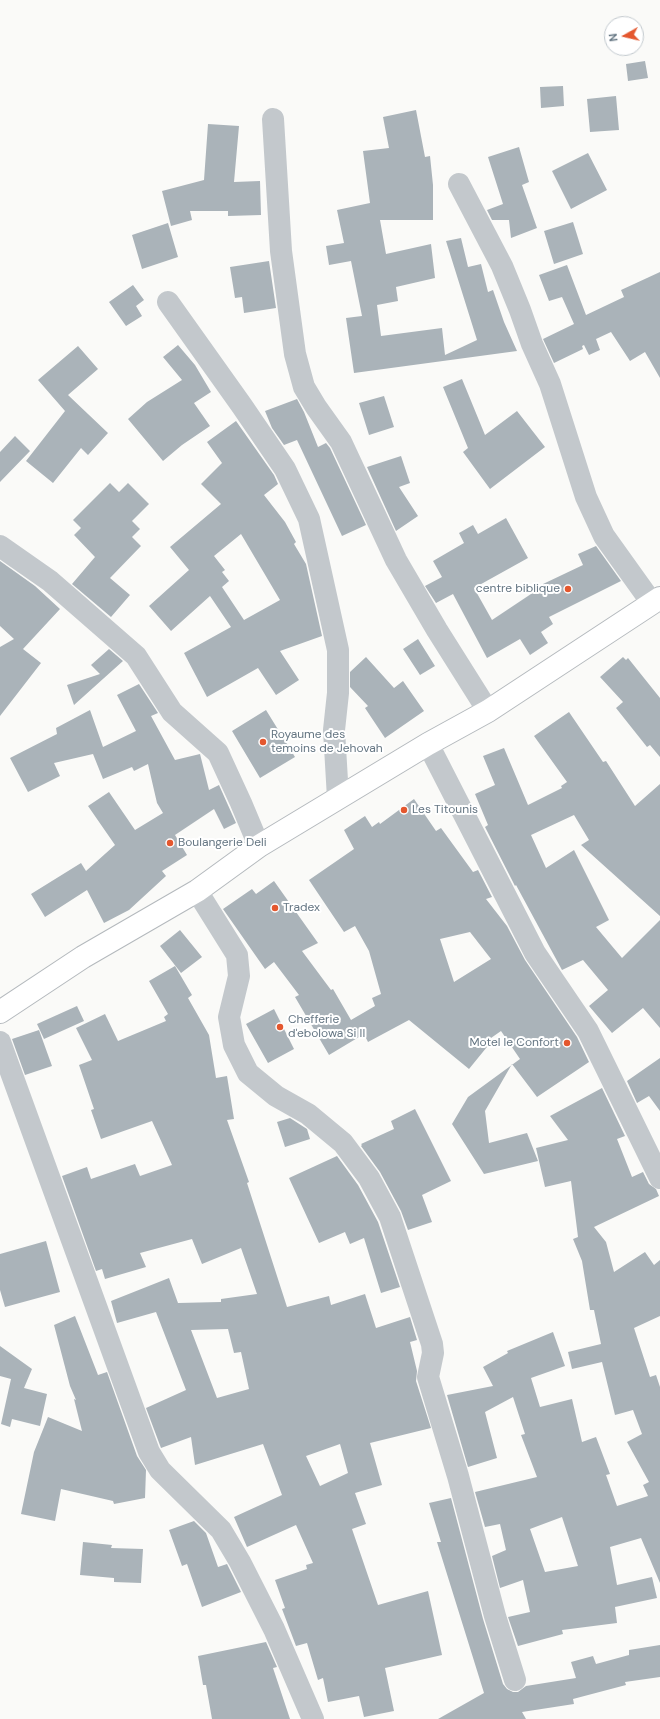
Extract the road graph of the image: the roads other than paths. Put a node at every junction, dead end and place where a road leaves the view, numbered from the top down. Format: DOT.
graph roads {
  1 [pos="273,119"];
  2 [pos="459,184"];
  3 [pos="168,302"];
  4 [pos="0,546"];
  5 [pos="656,601"];
  6 [pos="488,711"];
  7 [pos="428,744"];
  8 [pos="338,798"];
  9 [pos="259,846"];
  10 [pos="197,891"];
  11 [pos="0,1012"];
  12 [pos="0,1042"];
  13 [pos="660,1178"];
  14 [pos="515,1680"];
  15 [pos="313,1719"];
  1 -- 6 [label="street"];
  2 -- 5 [label="street"];
  3 -- 8 [label="street"];
  4 -- 9 [label="street"];
  5 -- 6 [label="highway"];
  6 -- 7 [label="highway"];
  7 -- 8 [label="highway"];
  7 -- 13 [label="street"];
  8 -- 9 [label="highway"];
  9 -- 10 [label="highway"];
  10 -- 11 [label="highway"];
  10 -- 14 [label="street"];
  12 -- 15 [label="street"];
}
